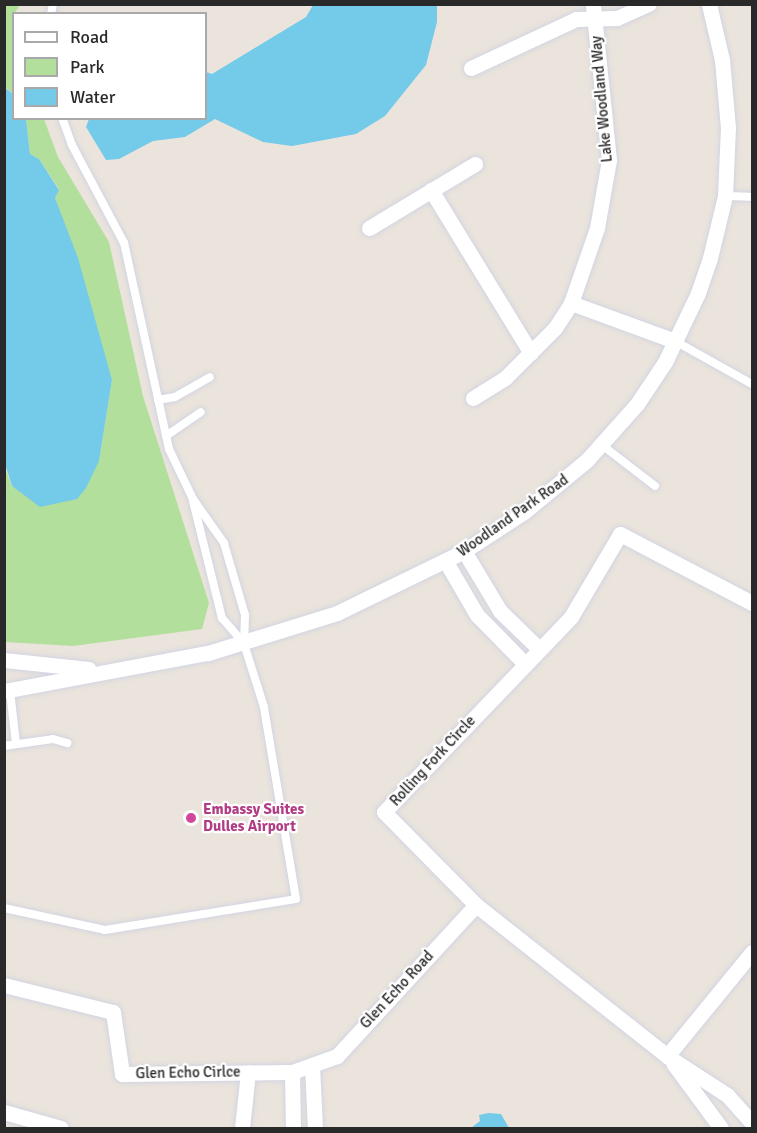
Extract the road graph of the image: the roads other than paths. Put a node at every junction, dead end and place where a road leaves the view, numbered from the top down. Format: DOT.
graph roads {
  1 [pos="649,4"];
  2 [pos="709,4"];
  3 [pos="594,11"];
  4 [pos="471,68"];
  5 [pos="63,120"];
  6 [pos="475,164"];
  7 [pos="431,190"];
  8 [pos="724,196"];
  9 [pos="753,197"];
  10 [pos="369,228"];
  11 [pos="571,303"];
  12 [pos="675,341"];
  13 [pos="531,353"];
  14 [pos="210,377"];
  15 [pos="753,384"];
  16 [pos="473,398"];
  17 [pos="158,400"];
  18 [pos="201,412"];
  19 [pos="166,436"];
  20 [pos="602,445"];
  21 [pos="655,486"];
  22 [pos="193,499"];
  23 [pos="464,551"];
  24 [pos="446,562"];
  25 [pos="753,603"];
  26 [pos="244,644"];
  27 [pos="538,648"];
  28 [pos="4,660"];
  29 [pos="524,663"];
  30 [pos="101,670"];
  31 [pos="8,691"];
  32 [pos="67,743"];
  33 [pos="16,744"];
  34 [pos="4,746"];
  35 [pos="476,905"];
  36 [pos="4,908"];
  37 [pos="753,952"];
  38 [pos="4,984"];
  39 [pos="667,1056"];
  40 [pos="312,1065"];
  41 [pos="248,1071"];
  42 [pos="292,1072"];
  43 [pos="717,1088"];
  44 [pos="704,1103"];
  45 [pos="4,1112"];
  46 [pos="753,1124"];
  47 [pos="61,1128"];
  48 [pos="242,1128"];
  49 [pos="293,1128"];
  50 [pos="315,1128"];
  51 [pos="721,1128"];
  1 -- 3 [label="street"];
  2 -- 8 [label="street, Woodland Park Road"];
  3 -- 4 [label="street"];
  3 -- 11 [label="street, Lake Woodland Way"];
  5 -- 17 [label="lane"];
  6 -- 7 [label="street"];
  7 -- 10 [label="street"];
  7 -- 13 [label="street"];
  8 -- 9 [label="lane"];
  8 -- 12 [label="street, Woodland Park Road"];
  11 -- 12 [label="street"];
  11 -- 13 [label="street, Lake Woodland Way"];
  12 -- 15 [label="lane"];
  12 -- 20 [label="street, Woodland Park Road"];
  13 -- 16 [label="street, Lake Woodland Way"];
  14 -- 17 [label="lane"];
  17 -- 19 [label="lane"];
  18 -- 19 [label="lane"];
  19 -- 22 [label="lane"];
  20 -- 21 [label="lane"];
  20 -- 23 [label="street, Woodland Park Road"];
  22 -- 26 [label="lane"];
  22 -- 26 [label="lane"];
  23 -- 24 [label="street, Woodland Park Road"];
  23 -- 27 [label="street"];
  24 -- 26 [label="street, Woodland Park Road"];
  24 -- 29 [label="street"];
  25 -- 27 [label="street, Rolling Fork Circle"];
  26 -- 30 [label="street, Woodland Park Road"];
  26 -- 36 [label="lane"];
  27 -- 29 [label="street, Rolling Fork Circle"];
  28 -- 30 [label="street, Woodland Park Road"];
  29 -- 35 [label="street, Rolling Fork Circle"];
  30 -- 31 [label="street, Woodland Park Road"];
  31 -- 33 [label="lane"];
  32 -- 33 [label="lane"];
  33 -- 34 [label="lane"];
  35 -- 39 [label="street, Rolling Fork Circle"];
  35 -- 40 [label="street, Glen Echo Road"];
  37 -- 39 [label="street"];
  38 -- 41 [label="street, Glen Echo Cirlce"];
  39 -- 43 [label="street, Rolling Fork Circle"];
  39 -- 44 [label="street, Rolling Fork Circle"];
  40 -- 42 [label="street, Glen Echo Road"];
  40 -- 50 [label="street"];
  41 -- 42 [label="street, Glen Echo Cirlce"];
  41 -- 48 [label="street, Glen Echo Cirlce"];
  42 -- 49 [label="street"];
  43 -- 44 [label="lane"];
  43 -- 46 [label="street, Rolling Fork Circle"];
  44 -- 51 [label="street, Rolling Fork Circle"];
  45 -- 47 [label="street"];
}
